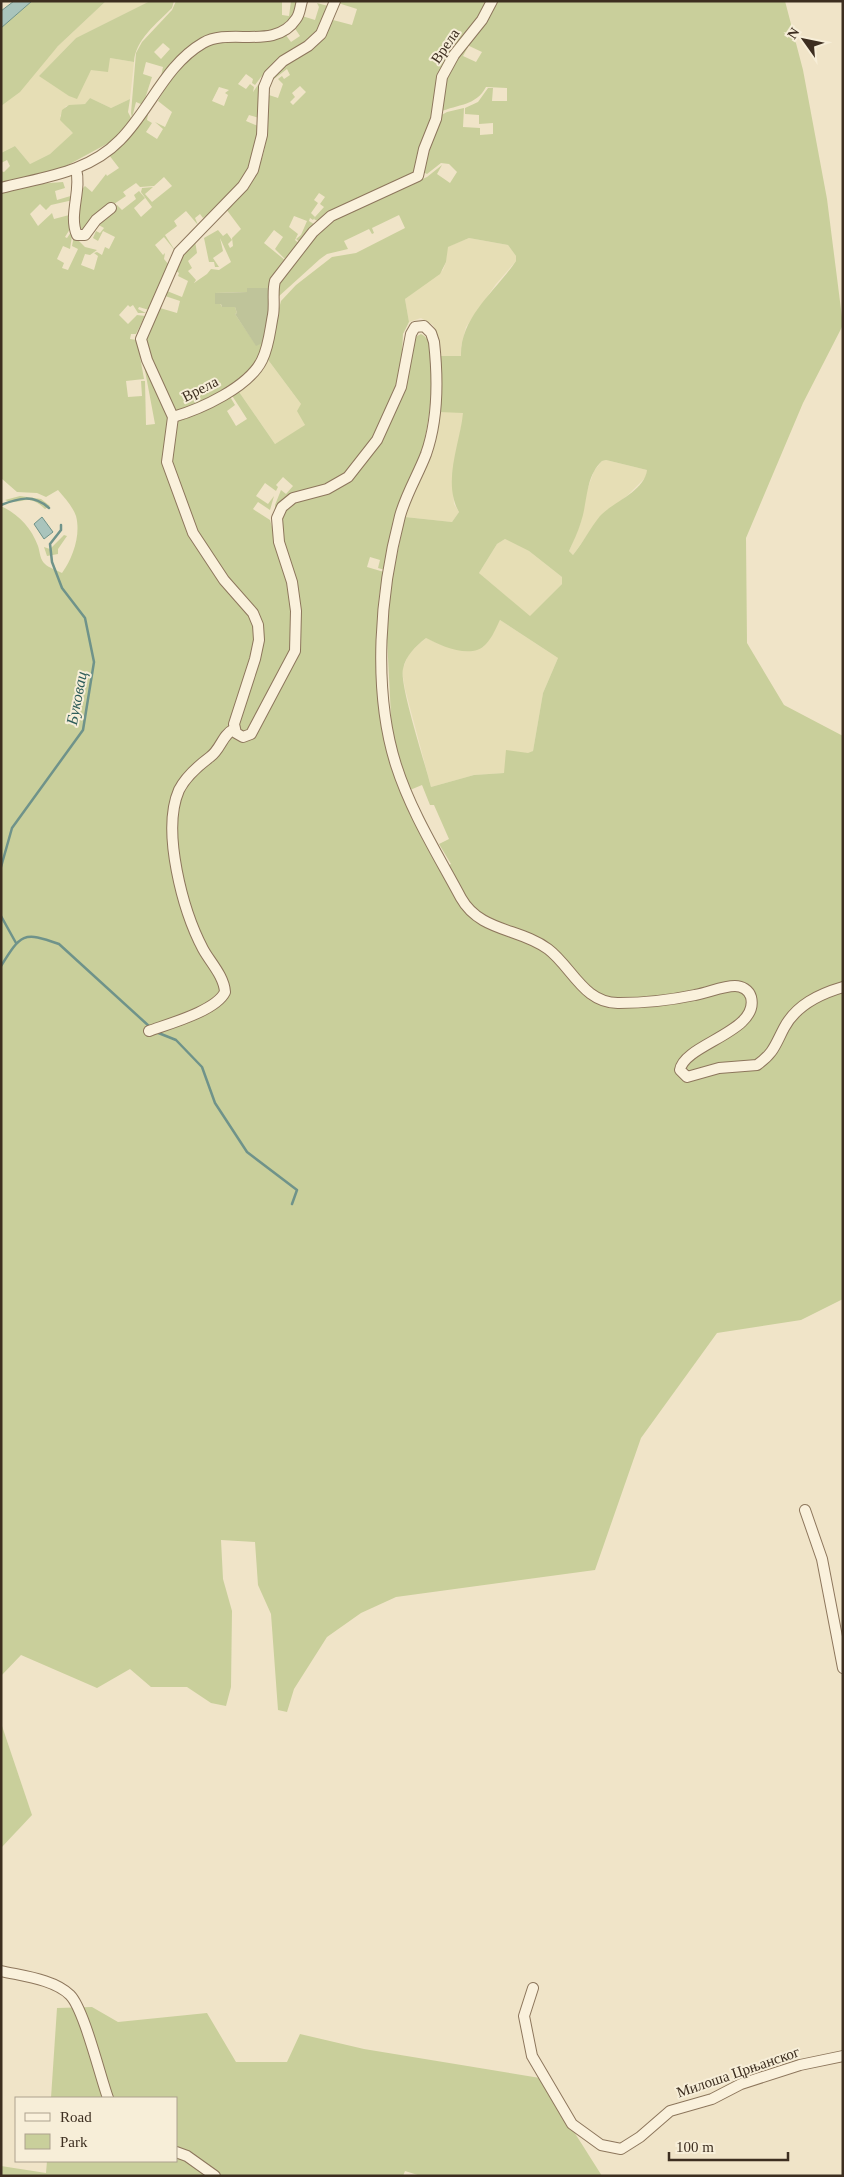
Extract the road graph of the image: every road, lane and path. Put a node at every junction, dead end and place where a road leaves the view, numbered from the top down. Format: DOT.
graph roads {
  1 [pos="302,1"];
  2 [pos="335,1"];
  3 [pos="492,1"];
  4 [pos="76,169"];
  5 [pos="1,188"];
  6 [pos="111,208"];
  7 [pos="173,418"];
  8 [pos="234,729"];
  9 [pos="843,987"];
  10 [pos="152,1030"];
  11 [pos="804,1510"];
  12 [pos="843,1668"];
  13 [pos="1,1971"];
  14 [pos="533,1988"];
  15 [pos="843,2056"];
  16 [pos="108,2097"];
  17 [pos="178,2153"];
  18 [pos="215,2176"];
  1 -- 4 [label="street"];
  2 -- 7 [label="street, Врела"];
  3 -- 7 [label="street, Врела"];
  4 -- 5 [label="street"];
  4 -- 6 [label="street"];
  7 -- 8 [label="street"];
  8 -- 9 [label="street"];
  8 -- 10 [label="street"];
  11 -- 12 [label="street"];
  13 -- 16 [label="street"];
  14 -- 15 [label="street, Милоша Црњанског"];
  17 -- 18 [label="street"];
}
